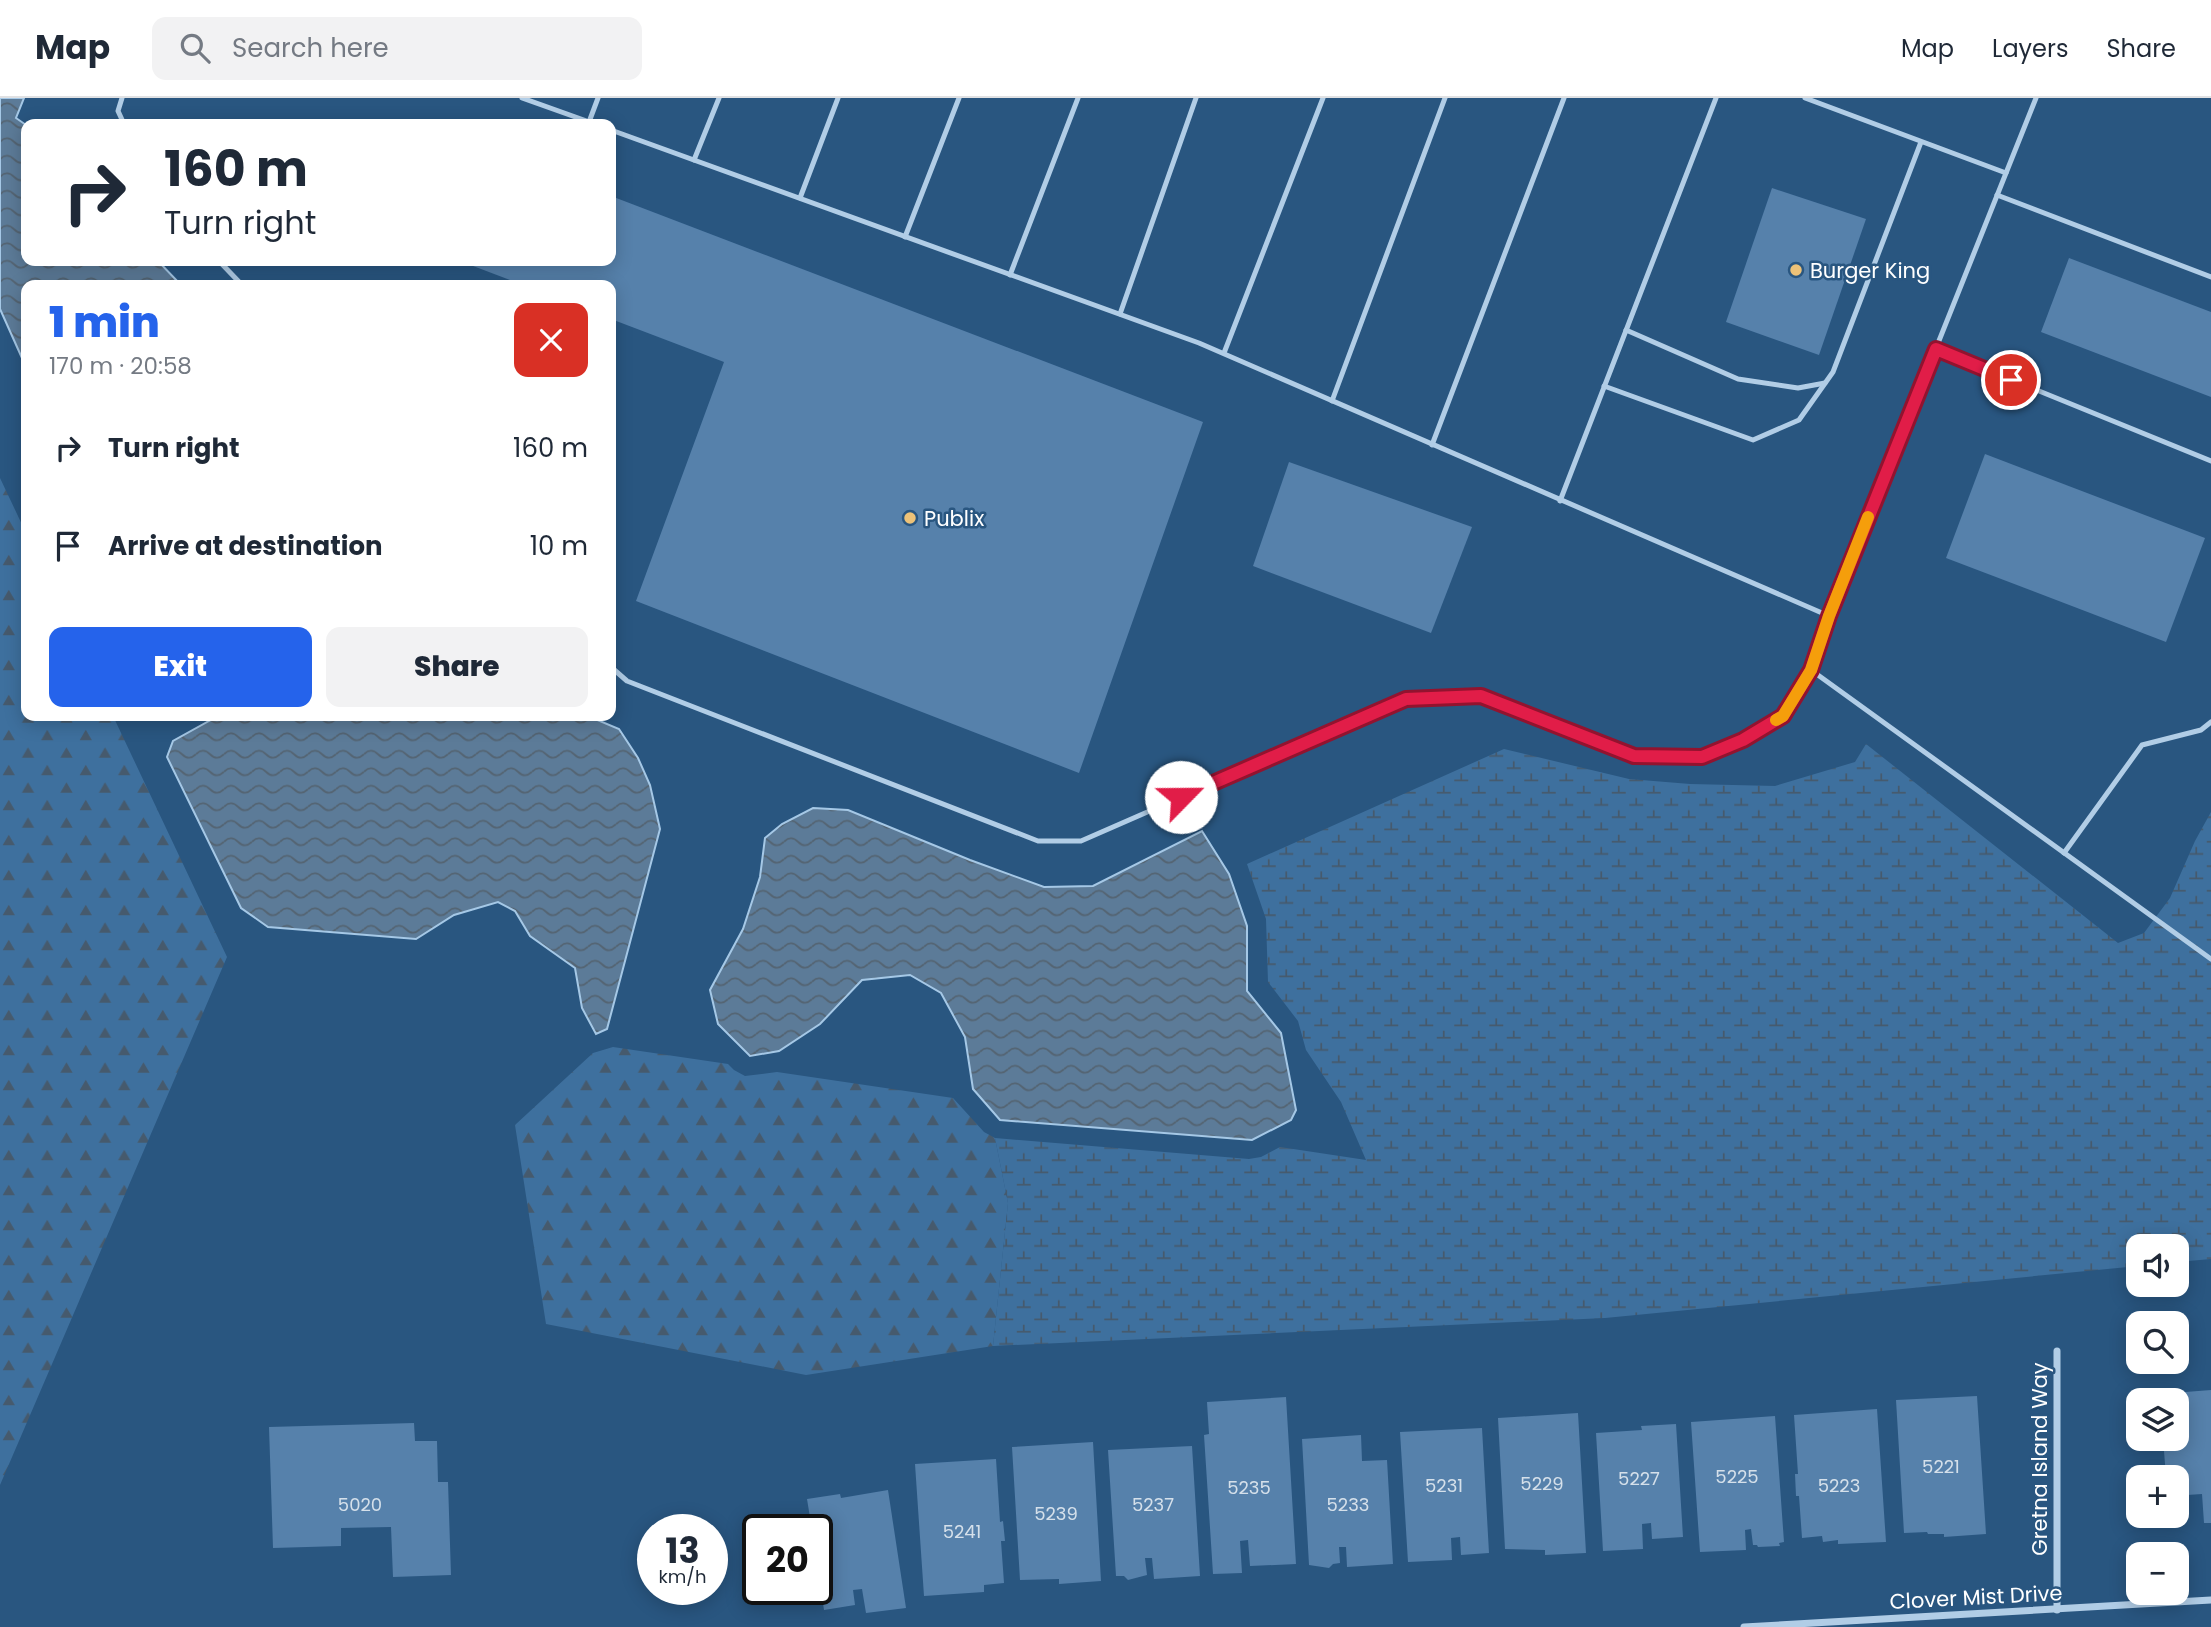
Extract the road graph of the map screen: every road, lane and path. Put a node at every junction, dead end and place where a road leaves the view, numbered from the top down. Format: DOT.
graph roads {
  1 [pos="121,98"];
  2 [pos="522,98"];
  3 [pos="598,98"];
  4 [pos="719,98"];
  5 [pos="838,98"];
  6 [pos="959,98"];
  7 [pos="1078,98"];
  8 [pos="1196,98"];
  9 [pos="1323,98"];
  10 [pos="1445,98"];
  11 [pos="1564,98"];
  12 [pos="1716,98"];
  13 [pos="1805,98"];
  14 [pos="2036,98"];
  15 [pos="122,119"];
  16 [pos="581,119"];
  17 [pos="593,119"];
  18 [pos="616,132"];
  19 [pos="1921,142"];
  20 [pos="694,160"];
  21 [pos="2006,173"];
  22 [pos="1997,195"];
  23 [pos="800,198"];
  24 [pos="905,237"];
  25 [pos="224,266"];
  26 [pos="1010,275"];
  27 [pos="2211,277"];
  28 [pos="237,280"];
  29 [pos="1120,314"];
  30 [pos="1626,330"];
  31 [pos="1936,349"];
  32 [pos="1224,354"];
  33 [pos="1825,383"];
  34 [pos="1604,386"];
  35 [pos="1332,401"];
  36 [pos="1432,445"];
  37 [pos="2211,461"];
  38 [pos="1560,501"];
  39 [pos="1829,616"];
  40 [pos="1811,670"];
  41 [pos="616,671"];
  42 [pos="2211,722"];
  43 [pos="2064,853"];
  44 [pos="2211,959"];
  45 [pos="2057,1351"];
  46 [pos="2211,1600"];
  47 [pos="2056,1610"];
  48 [pos="1744,1627"];
  1 -- 15 [label="lane"];
  2 -- 16 [label="lane"];
  3 -- 17 [label="lane"];
  4 -- 20 [label="lane"];
  5 -- 23 [label="lane"];
  6 -- 24 [label="lane"];
  7 -- 26 [label="lane"];
  8 -- 29 [label="lane"];
  9 -- 32 [label="lane"];
  10 -- 35 [label="lane"];
  11 -- 36 [label="lane"];
  12 -- 30 [label="lane"];
  13 -- 19 [label="lane"];
  14 -- 21 [label="lane"];
  18 -- 20 [label="lane"];
  19 -- 21 [label="lane"];
  19 -- 33 [label="lane"];
  20 -- 23 [label="lane"];
  21 -- 22 [label="lane"];
  22 -- 27 [label="lane"];
  22 -- 31 [label="lane"];
  23 -- 24 [label="lane"];
  24 -- 26 [label="lane"];
  25 -- 28 [label="lane"];
  26 -- 29 [label="lane"];
  29 -- 32 [label="lane"];
  30 -- 33 [label="lane"];
  30 -- 34 [label="lane"];
  31 -- 37 [label="lane"];
  31 -- 39 [label="lane"];
  32 -- 35 [label="lane"];
  33 -- 34 [label="lane"];
  34 -- 38 [label="lane"];
  35 -- 36 [label="lane"];
  36 -- 38 [label="lane"];
  38 -- 39 [label="lane"];
  39 -- 40 [label="lane"];
  40 -- 41 [label="lane"];
  40 -- 43 [label="lane"];
  42 -- 43 [label="lane"];
  43 -- 44 [label="lane"];
  45 -- 47 [label="street, Gretna Island Way"];
  46 -- 47 [label="street, Clover Mist Drive"];
  47 -- 48 [label="street, Clover Mist Drive"];
}
